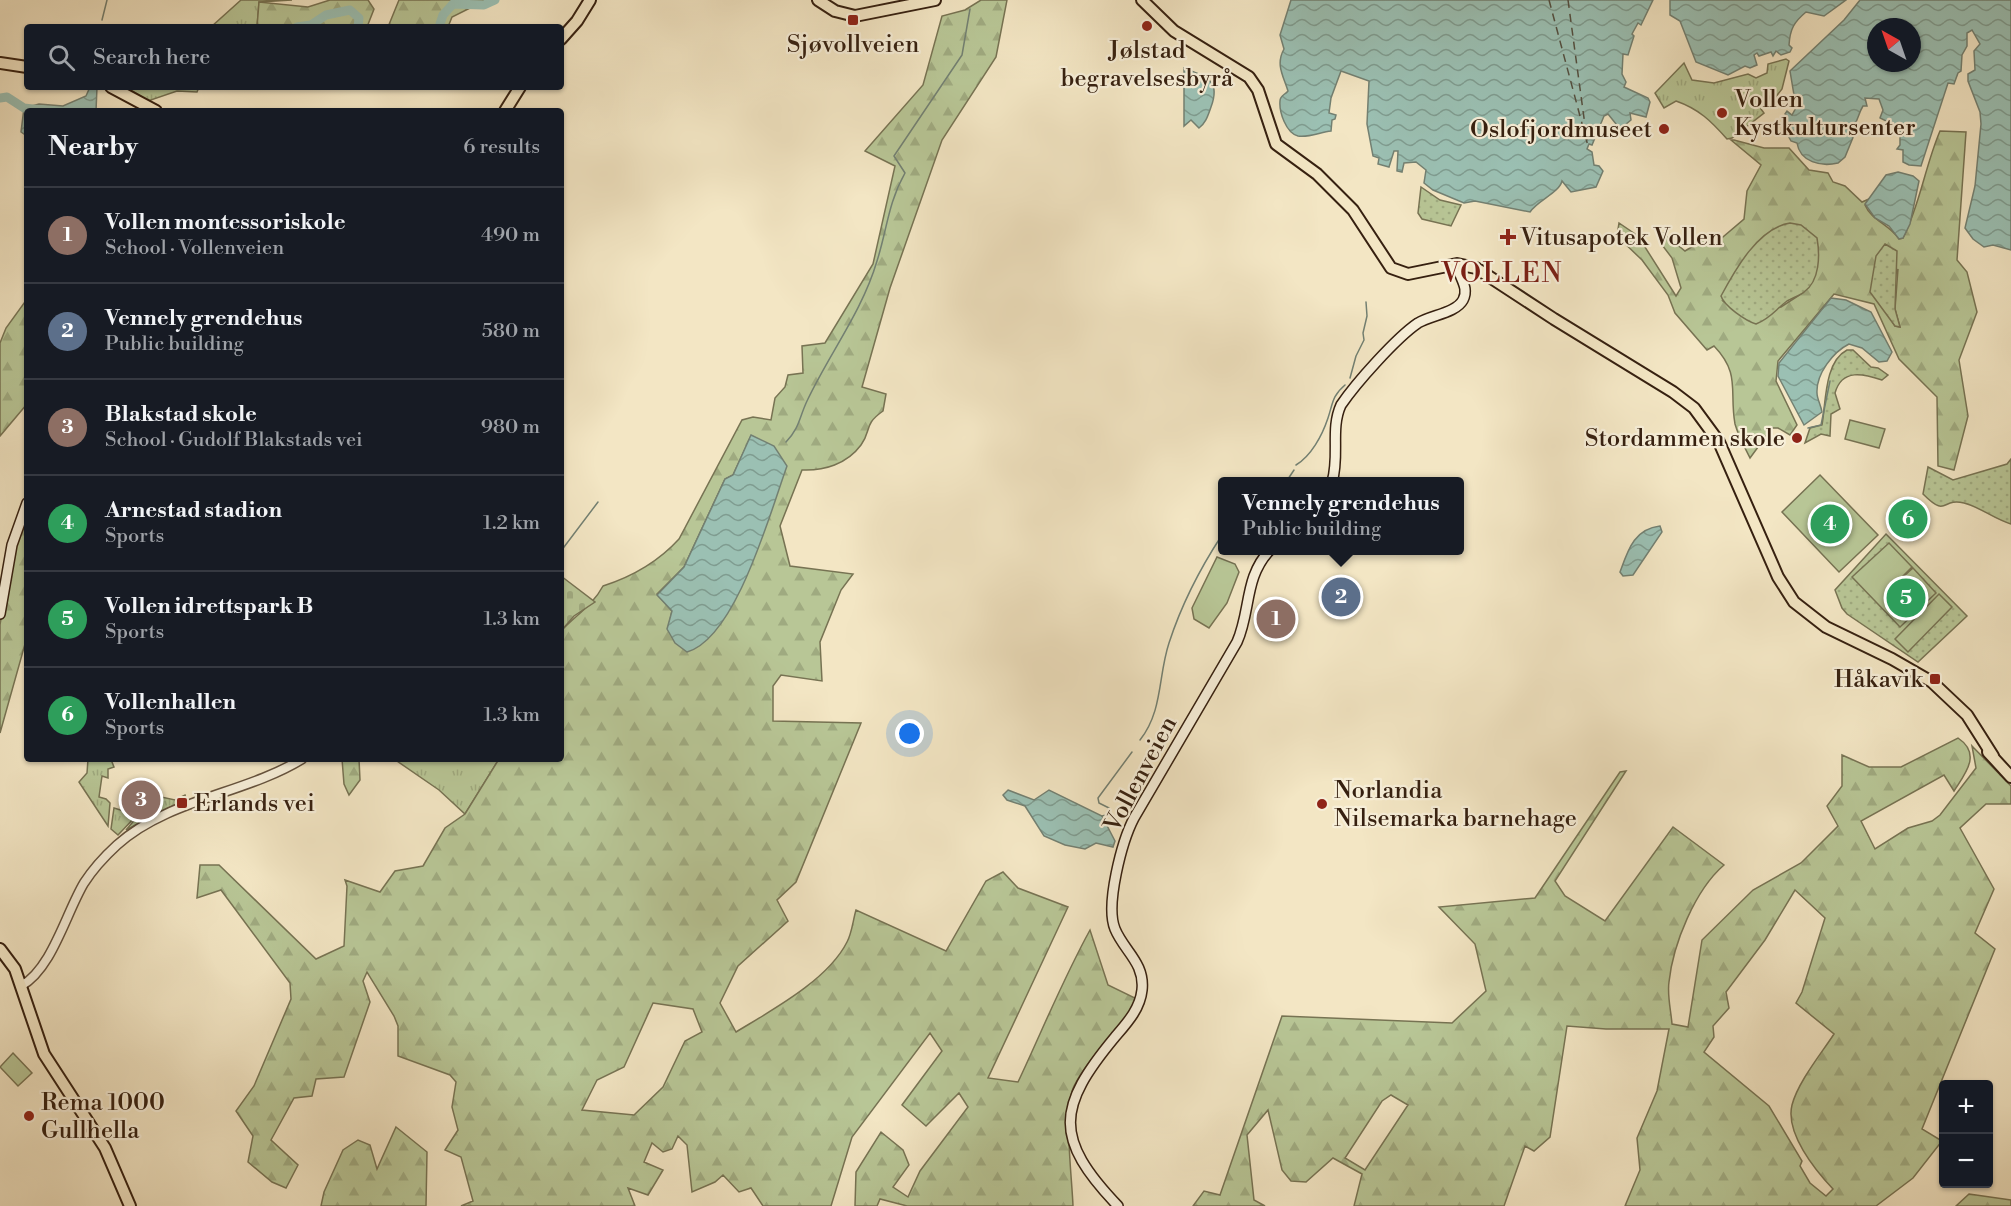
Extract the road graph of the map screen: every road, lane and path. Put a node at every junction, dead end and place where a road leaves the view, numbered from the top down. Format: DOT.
graph roads {
  1 [pos="590,0"];
  2 [pos="818,0"];
  3 [pos="827,0"];
  4 [pos="935,0"];
  5 [pos="1142,0"];
  6 [pos="882,10"];
  7 [pos="564,36"];
  8 [pos="0,63"];
  9 [pos="24,67"];
  10 [pos="120,90"];
  11 [pos="518,90"];
  12 [pos="150,108"];
  13 [pos="507,108"];
  14 [pos="1457,264"];
  15 [pos="1333,477"];
  16 [pos="24,511"];
  17 [pos="1267,555"];
  18 [pos="0,615"];
  19 [pos="296,762"];
  20 [pos="2011,777"];
  21 [pos="0,949"];
  22 [pos="20,982"];
  23 [pos="130,1206"];
  24 [pos="1118,1206"];
  1 -- 7 [label="main road"];
  2 -- 6 [label="main road"];
  3 -- 6 [label="main road"];
  4 -- 6 [label="main road"];
  5 -- 14 [label="main road"];
  8 -- 9 [label="main road"];
  10 -- 12 [label="main road"];
  11 -- 13 [label="main road"];
  14 -- 15 [label="main road"];
  14 -- 20 [label="main road"];
  16 -- 18 [label="main road"];
  17 -- 24 [label="main road, Vollenveien"];
  19 -- 22 [label="street"];
  21 -- 22 [label="main road"];
  22 -- 23 [label="main road"];
}
